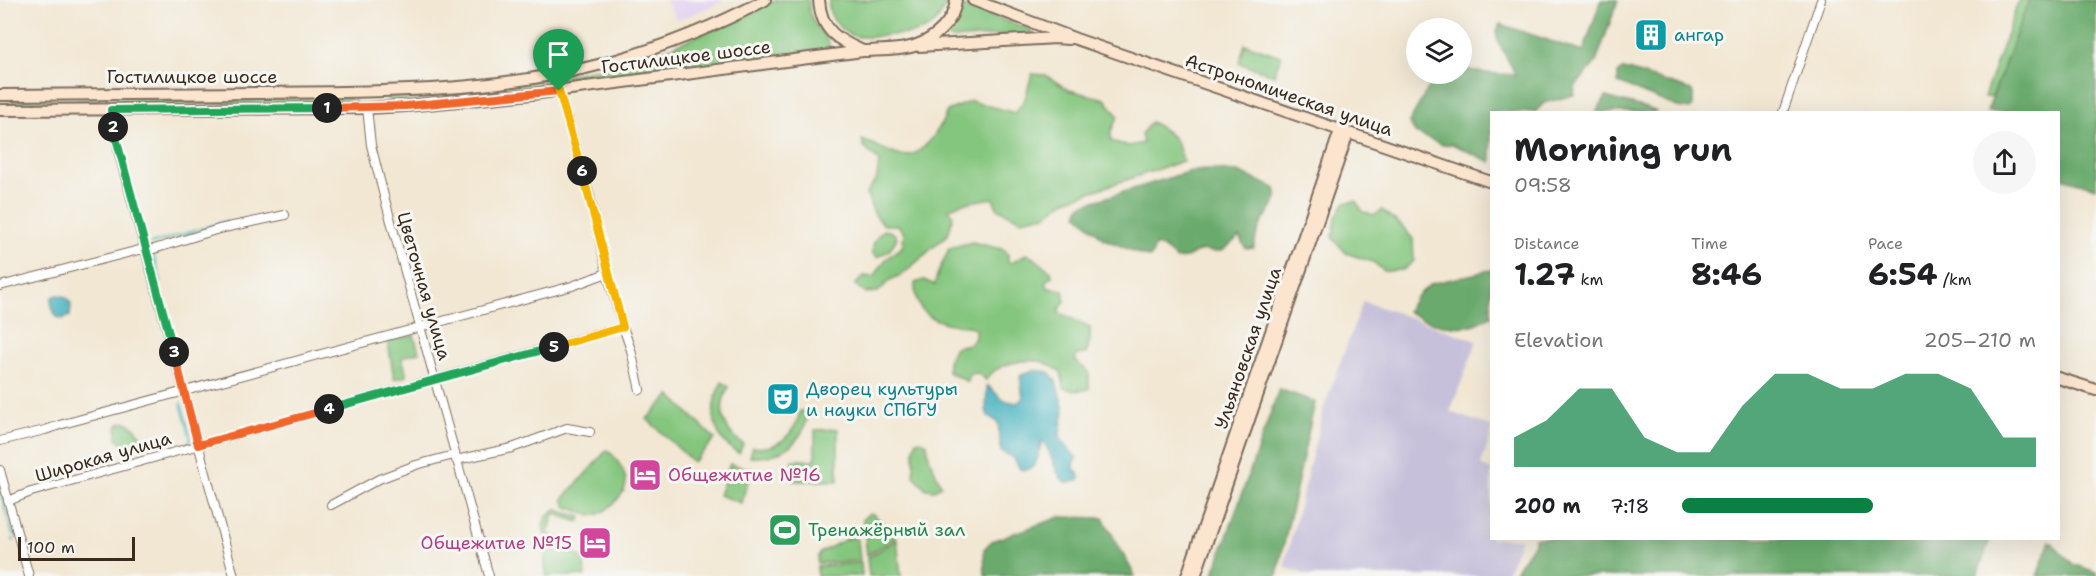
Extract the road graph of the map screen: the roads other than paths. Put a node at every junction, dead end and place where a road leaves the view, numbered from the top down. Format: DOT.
graph roads {
  1 [pos="765,0"];
  2 [pos="819,0"];
  3 [pos="956,0"];
  4 [pos="973,0"];
  5 [pos="1821,0"];
  6 [pos="1076,39"];
  7 [pos="913,47"];
  8 [pos="863,51"];
  9 [pos="559,91"];
  10 [pos="367,93"];
  11 [pos="0,95"];
  12 [pos="367,108"];
  13 [pos="0,110"];
  14 [pos="111,110"];
  15 [pos="1783,111"];
  16 [pos="1344,132"];
  17 [pos="1490,182"];
  18 [pos="285,216"];
  19 [pos="146,249"];
  20 [pos="607,273"];
  21 [pos="0,286"];
  22 [pos="421,327"];
  23 [pos="623,327"];
  24 [pos="2060,379"];
  25 [pos="435,380"];
  26 [pos="640,390"];
  27 [pos="2096,390"];
  28 [pos="184,392"];
  29 [pos="590,432"];
  30 [pos="0,441"];
  31 [pos="198,445"];
  32 [pos="455,457"];
  33 [pos="0,470"];
  34 [pos="8,501"];
  35 [pos="331,505"];
  36 [pos="29,576"];
  37 [pos="234,576"];
  38 [pos="489,576"];
  39 [pos="1187,576"];
  40 [pos="1195,576"];
  1 -- 10 [label="main road, Гостилицкое шоссе"];
  2 -- 8 [label="main road"];
  3 -- 7 [label="main road, Гостилицкое шоссе"];
  4 -- 6 [label="main road, Астрономическая улица"];
  5 -- 15 [label="street"];
  6 -- 7 [label="main road, Астрономическая улица"];
  6 -- 16 [label="main road, Астрономическая улица"];
  7 -- 8 [label="main road, Гостилицкое шоссе"];
  8 -- 9 [label="main road, Гостилицкое шоссе"];
  9 -- 12 [label="main road, Гостилицкое шоссе"];
  9 -- 20 [label="street"];
  10 -- 11 [label="main road, Гостилицкое шоссе"];
  10 -- 12 [label="main road"];
  12 -- 14 [label="main road, Гостилицкое шоссе"];
  12 -- 22 [label="street, Цветочная улица"];
  13 -- 14 [label="main road, Гостилицкое шоссе"];
  14 -- 19 [label="street"];
  16 -- 17 [label="main road, Астрономическая улица"];
  16 -- 39 [label="main road, Ульяновская улица"];
  16 -- 40 [label="main road, Ульяновская улица"];
  18 -- 19 [label="street"];
  19 -- 21 [label="street"];
  19 -- 28 [label="street"];
  20 -- 22 [label="street"];
  20 -- 23 [label="street"];
  22 -- 25 [label="street, Цветочная улица"];
  22 -- 28 [label="street"];
  23 -- 25 [label="street, Широкая улица"];
  23 -- 26 [label="street"];
  24 -- 27 [label="main road"];
  25 -- 31 [label="street, Широкая улица"];
  25 -- 32 [label="street, Цветочная улица"];
  28 -- 30 [label="street"];
  28 -- 31 [label="street"];
  29 -- 32 [label="street"];
  31 -- 34 [label="street, Широкая улица"];
  31 -- 37 [label="street"];
  32 -- 35 [label="street"];
  32 -- 38 [label="street, Цветочная улица"];
  33 -- 34 [label="street"];
  34 -- 36 [label="street"];
}
